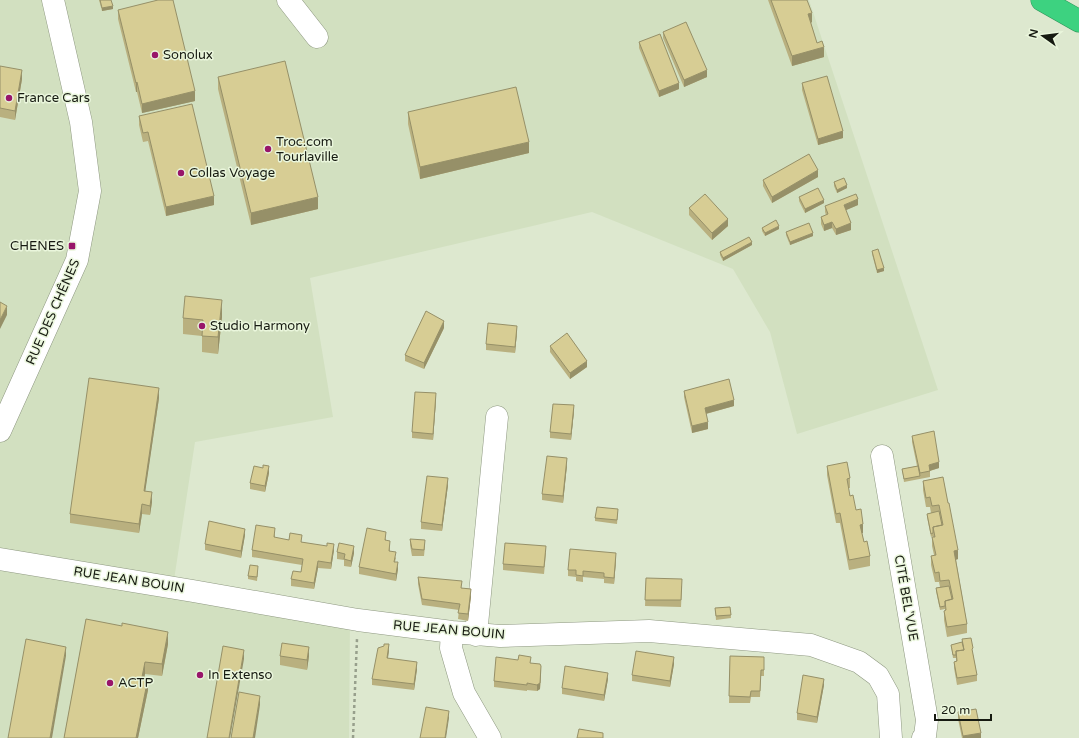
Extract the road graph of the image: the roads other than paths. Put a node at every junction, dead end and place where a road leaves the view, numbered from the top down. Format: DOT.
graph roads {
  1 [pos="53,0"];
  2 [pos="288,0"];
  3 [pos="1042,0"];
  4 [pos="1079,21"];
  5 [pos="317,37"];
  6 [pos="497,417"];
  7 [pos="0,431"];
  8 [pos="882,456"];
  9 [pos="0,559"];
  10 [pos="452,632"];
  11 [pos="476,635"];
  12 [pos="490,738"];
  13 [pos="891,738"];
  14 [pos="923,738"];
  1 -- 7 [label="street, RUE DES CHÊNES"];
  2 -- 5 [label="street"];
  3 -- 4 [label="highway"];
  6 -- 11 [label="street"];
  8 -- 14 [label="street, CITÉ BEL'VUE"];
  9 -- 10 [label="street, RUE JEAN BOUIN"];
  10 -- 11 [label="street, RUE JEAN BOUIN"];
  10 -- 12 [label="street"];
  11 -- 13 [label="street, RUE JEAN BOUIN"];
}
